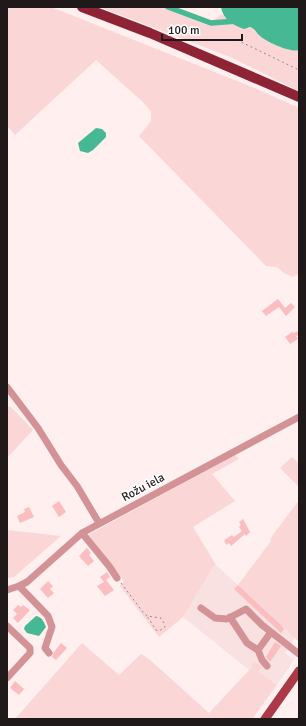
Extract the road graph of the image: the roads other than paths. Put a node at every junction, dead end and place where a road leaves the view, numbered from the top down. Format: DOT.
graph roads {
  1 [pos="82,7"];
  2 [pos="299,97"];
  3 [pos="7,387"];
  4 [pos="299,416"];
  5 [pos="99,523"];
  6 [pos="82,533"];
  7 [pos="117,578"];
  8 [pos="19,586"];
  9 [pos="7,590"];
  10 [pos="201,608"];
  11 [pos="230,617"];
  12 [pos="7,626"];
  13 [pos="271,632"];
  14 [pos="258,650"];
  15 [pos="49,653"];
  16 [pos="299,654"];
  17 [pos="267,666"];
  18 [pos="299,671"];
  19 [pos="7,678"];
  20 [pos="264,719"];
  1 -- 2 [label="highway"];
  3 -- 5 [label="street"];
  4 -- 5 [label="street, Rožu iela"];
  5 -- 6 [label="street, Rožu iela"];
  6 -- 7 [label="street"];
  6 -- 8 [label="street, Rožu iela"];
  8 -- 9 [label="street, Rožu iela"];
  8 -- 15 [label="street"];
  10 -- 11 [label="street"];
  11 -- 13 [label="street"];
  11 -- 14 [label="street"];
  12 -- 19 [label="street"];
  13 -- 14 [label="street"];
  13 -- 16 [label="street"];
  14 -- 17 [label="street"];
  18 -- 20 [label="main road"];
}
